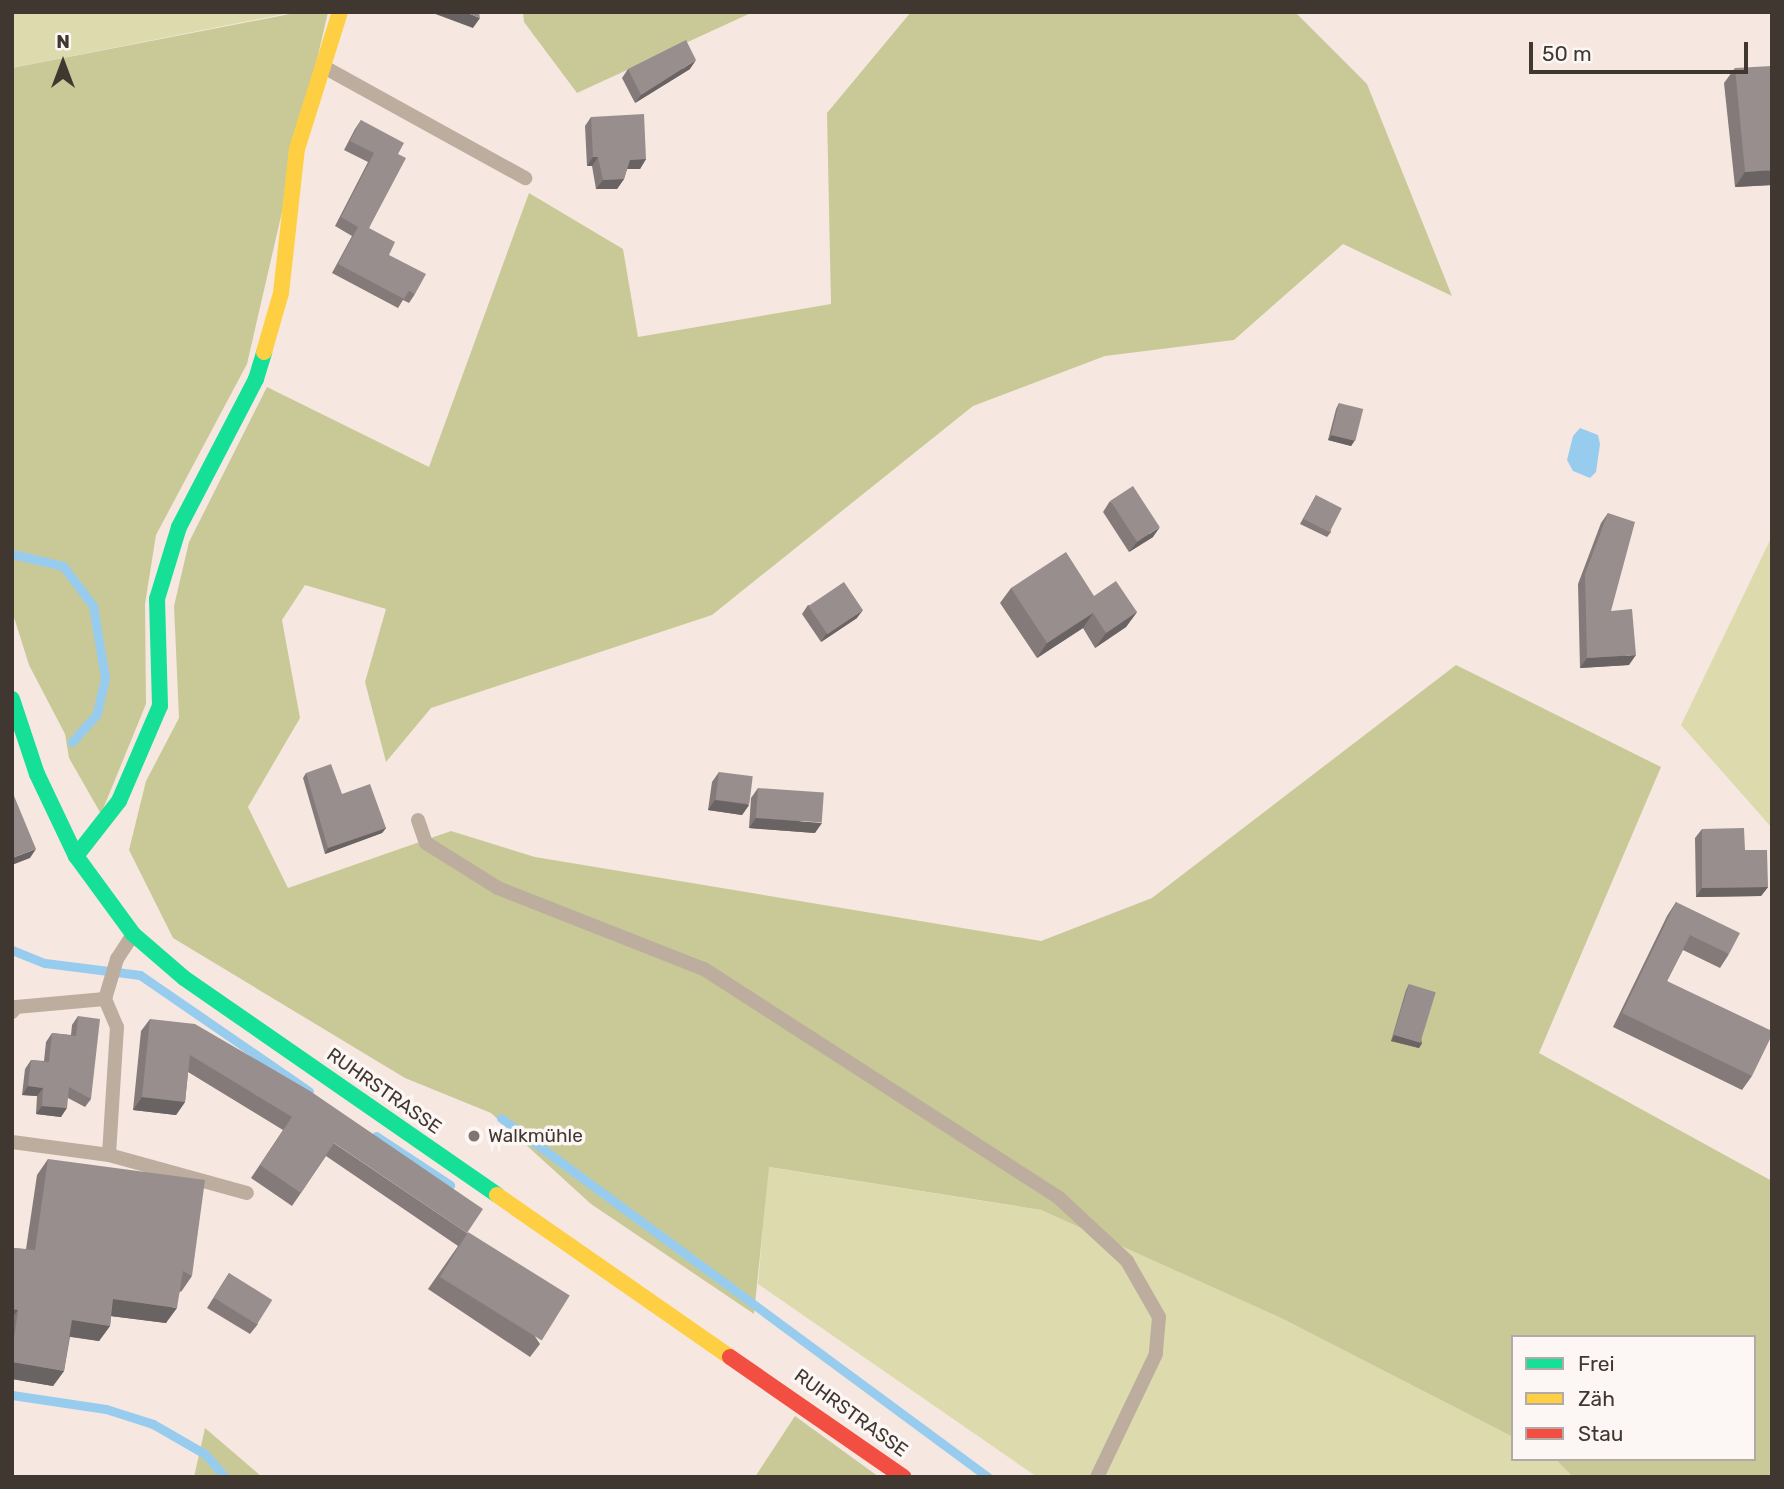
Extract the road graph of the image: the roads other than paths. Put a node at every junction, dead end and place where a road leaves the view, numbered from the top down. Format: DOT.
graph roads {
  1 [pos="341,12"];
  2 [pos="323,66"];
  3 [pos="525,178"];
  4 [pos="12,699"];
  5 [pos="418,820"];
  6 [pos="76,856"];
  7 [pos="133,934"];
  8 [pos="105,999"];
  9 [pos="12,1012"];
  10 [pos="12,1142"];
  11 [pos="109,1155"];
  12 [pos="247,1193"];
  13 [pos="903,1477"];
  14 [pos="1097,1477"];
  1 -- 2 [label="main road"];
  2 -- 3 [label="lane"];
  2 -- 6 [label="main road"];
  4 -- 6 [label="main road, RUHRSTRASSE"];
  5 -- 14 [label="lane"];
  6 -- 7 [label="main road, RUHRSTRASSE"];
  7 -- 8 [label="lane"];
  7 -- 13 [label="main road, RUHRSTRASSE"];
  8 -- 9 [label="lane"];
  8 -- 11 [label="lane"];
  10 -- 11 [label="lane"];
  11 -- 12 [label="lane"];
}
